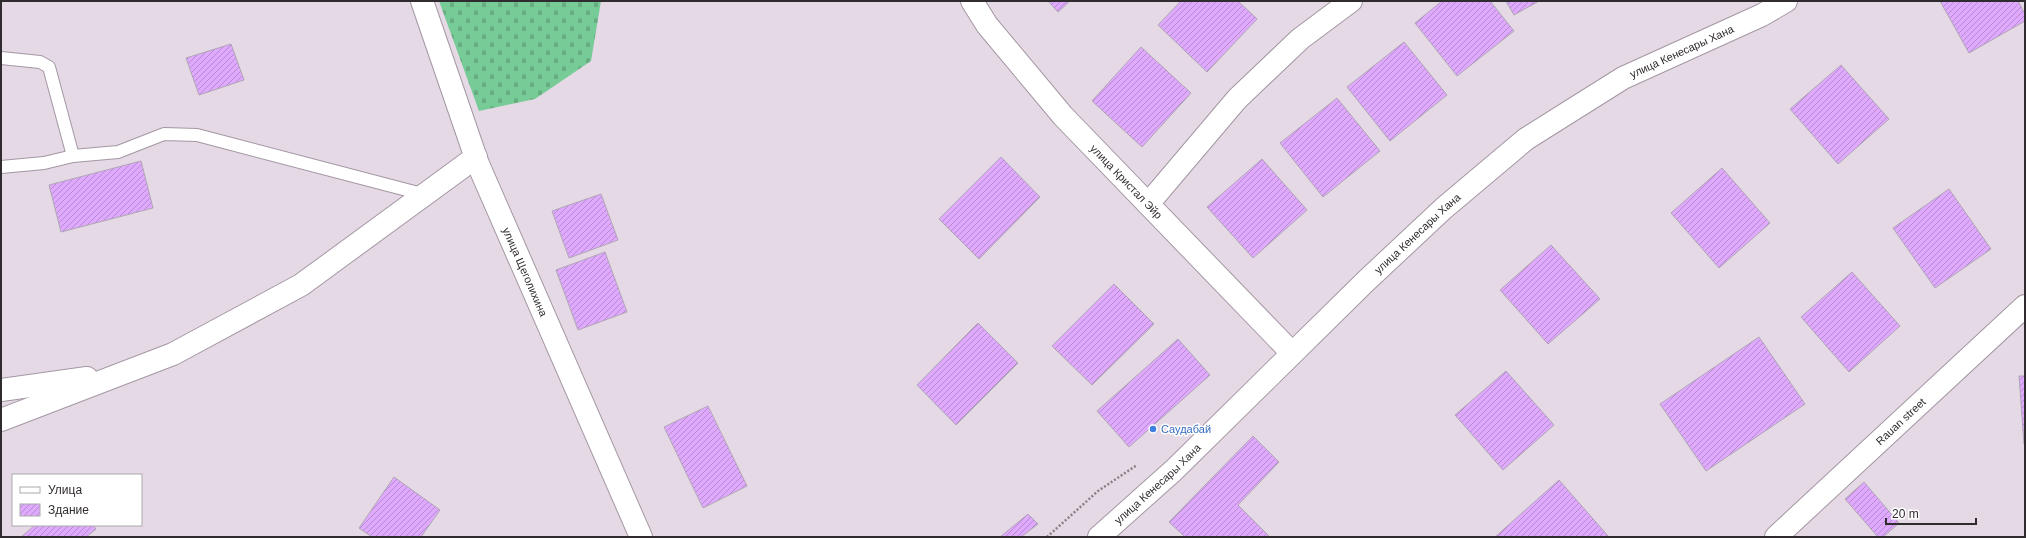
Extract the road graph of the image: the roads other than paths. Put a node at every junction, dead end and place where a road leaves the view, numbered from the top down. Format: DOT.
graph roads {
  1 [pos="422,1"];
  2 [pos="972,1"];
  3 [pos="1351,1"];
  4 [pos="1786,1"];
  5 [pos="1,58"];
  6 [pos="73,156"];
  7 [pos="476,157"];
  8 [pos="1,168"];
  9 [pos="426,195"];
  10 [pos="1148,204"];
  11 [pos="2025,306"];
  12 [pos="1292,353"];
  13 [pos="126,372"];
  14 [pos="1,390"];
  15 [pos="1,420"];
  16 [pos="641,537"];
  17 [pos="1099,537"];
  18 [pos="1776,537"];
  1 -- 7 [label="street, улица Щеголихина"];
  2 -- 10 [label="street, улица Кристал Эйр"];
  3 -- 10 [label="street"];
  4 -- 12 [label="street, улица Кенесары Хана"];
  5 -- 6 [label="lane"];
  6 -- 8 [label="lane"];
  6 -- 9 [label="lane"];
  7 -- 9 [label="street"];
  7 -- 16 [label="street, улица Щеголихина"];
  9 -- 13 [label="street"];
  10 -- 12 [label="street, улица Кристал Эйр"];
  11 -- 18 [label="street, Rauan street"];
  12 -- 17 [label="street, улица Кенесары Хана"];
  13 -- 14 [label="street"];
  13 -- 15 [label="street"];
}
